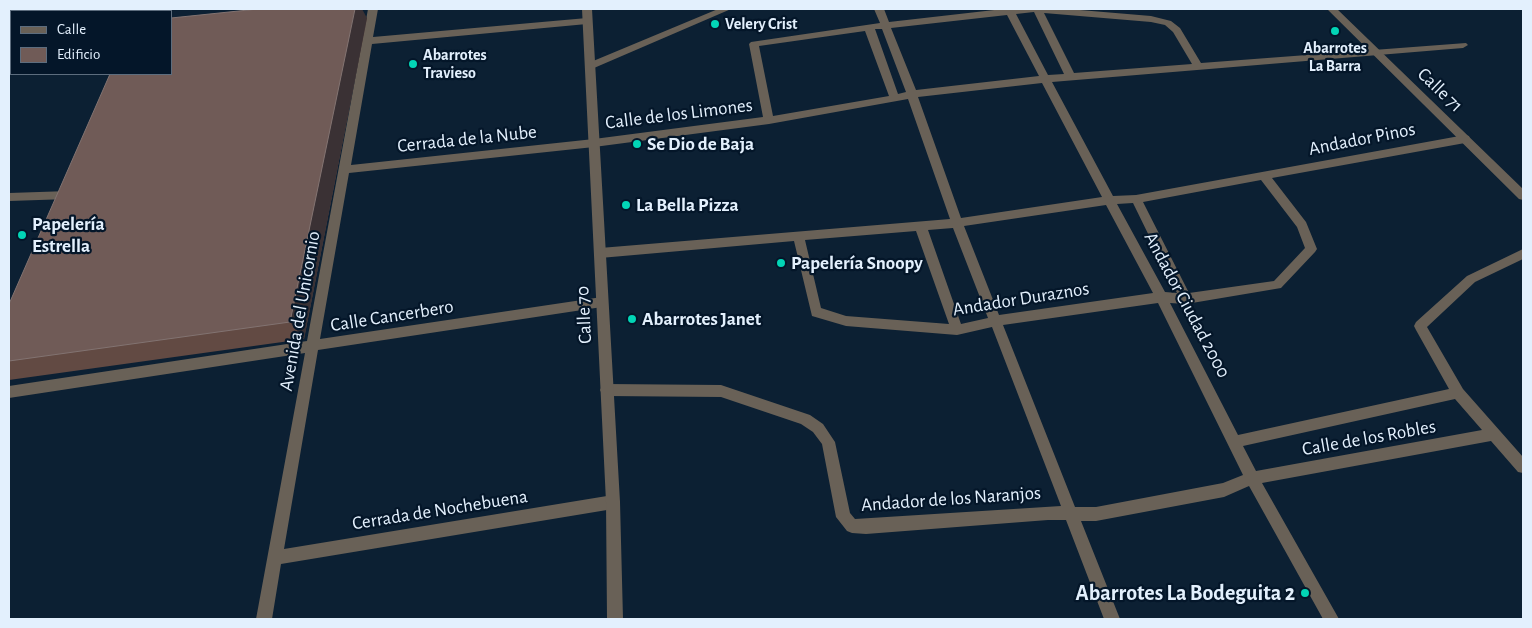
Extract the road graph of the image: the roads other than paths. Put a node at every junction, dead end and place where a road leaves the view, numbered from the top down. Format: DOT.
graph roads {
  1 [pos="726,9"];
  2 [pos="879,9"];
  3 [pos="1037,9"];
  4 [pos="1332,9"];
  5 [pos="1009,10"];
  6 [pos="369,13"];
  7 [pos="587,15"];
  8 [pos="887,26"];
  9 [pos="869,27"];
  10 [pos="368,41"];
  11 [pos="1464,45"];
  12 [pos="1374,51"];
  13 [pos="590,66"];
  14 [pos="1198,66"];
  15 [pos="1071,77"];
  16 [pos="1046,79"];
  17 [pos="912,94"];
  18 [pos="895,99"];
  19 [pos="770,120"];
  20 [pos="1465,139"];
  21 [pos="594,143"];
  22 [pos="344,170"];
  23 [pos="1265,177"];
  24 [pos="69,196"];
  25 [pos="1523,196"];
  26 [pos="9,197"];
  27 [pos="1136,199"];
  28 [pos="1109,200"];
  29 [pos="957,223"];
  30 [pos="920,225"];
  31 [pos="798,235"];
  32 [pos="600,253"];
  33 [pos="1523,254"];
  34 [pos="1162,297"];
  35 [pos="1186,299"];
  36 [pos="602,302"];
  37 [pos="996,322"];
  38 [pos="957,330"];
  39 [pos="313,348"];
  40 [pos="607,390"];
  41 [pos="9,392"];
  42 [pos="1458,393"];
  43 [pos="1493,434"];
  44 [pos="1235,442"];
  45 [pos="1523,467"];
  46 [pos="1252,478"];
  47 [pos="613,502"];
  48 [pos="1070,513"];
  49 [pos="274,558"];
  50 [pos="264,619"];
  51 [pos="615,619"];
  52 [pos="1112,619"];
  53 [pos="1331,619"];
  1 -- 13 [label="street"];
  2 -- 8 [label="street"];
  3 -- 5 [label="street, Calle de los Limones"];
  3 -- 14 [label="street, Calle de los Limones"];
  3 -- 15 [label="street"];
  4 -- 12 [label="street, Calle 71"];
  5 -- 8 [label="street, Calle de los Limones"];
  5 -- 16 [label="street, Andador Ciudad 2000"];
  6 -- 10 [label="street, Avenida del Unicornio"];
  7 -- 10 [label="street"];
  7 -- 13 [label="street, Calle 70"];
  8 -- 9 [label="street, Calle de los Limones"];
  8 -- 17 [label="street"];
  9 -- 18 [label="street"];
  9 -- 19 [label="street, Calle de los Limones"];
  10 -- 22 [label="street, Avenida del Unicornio"];
  11 -- 12 [label="street, Calle de los Limones"];
  12 -- 14 [label="street, Calle de los Limones"];
  12 -- 20 [label="street, Calle 71"];
  13 -- 21 [label="street, Calle 70"];
  14 -- 15 [label="street, Calle de los Limones"];
  15 -- 16 [label="street, Calle de los Limones"];
  16 -- 17 [label="street, Calle de los Limones"];
  16 -- 28 [label="street, Andador Ciudad 2000"];
  17 -- 18 [label="street, Calle de los Limones"];
  17 -- 29 [label="street"];
  18 -- 19 [label="street, Calle de los Limones"];
  19 -- 21 [label="street, Calle de los Limones"];
  20 -- 23 [label="street, Andador Pinos"];
  20 -- 25 [label="street, Calle 71"];
  21 -- 22 [label="street, Cerrada de la Nube"];
  21 -- 32 [label="street, Calle 70"];
  22 -- 39 [label="street, Avenida del Unicornio"];
  23 -- 27 [label="street, Andador Pinos"];
  23 -- 35 [label="street"];
  24 -- 26 [label="street"];
  27 -- 28 [label="street"];
  27 -- 35 [label="street"];
  28 -- 29 [label="street"];
  28 -- 34 [label="street, Andador Ciudad 2000"];
  29 -- 30 [label="street"];
  29 -- 37 [label="street"];
  30 -- 31 [label="street"];
  30 -- 38 [label="street"];
  31 -- 32 [label="street"];
  31 -- 38 [label="street, Andador Duraznos"];
  32 -- 36 [label="street, Calle 70"];
  33 -- 42 [label="street"];
  34 -- 35 [label="street"];
  34 -- 37 [label="street, Andador Duraznos"];
  34 -- 44 [label="street, Andador Ciudad 2000"];
  36 -- 39 [label="street, Calle Cancerbero"];
  36 -- 40 [label="street, Calle 70"];
  37 -- 38 [label="street, Andador Duraznos"];
  37 -- 48 [label="street"];
  39 -- 41 [label="street, Calle Cancerbero"];
  39 -- 49 [label="street, Avenida del Unicornio"];
  40 -- 47 [label="street, Calle 70"];
  40 -- 48 [label="street, Andador de los Naranjos"];
  42 -- 43 [label="street"];
  42 -- 44 [label="street, Calle de los Robles"];
  43 -- 45 [label="street"];
  43 -- 46 [label="street, Calle de los Robles"];
  44 -- 46 [label="street, Andador Ciudad 2000"];
  46 -- 48 [label="street, Andador de los Naranjos"];
  46 -- 53 [label="street, Andador Ciudad 2000"];
  47 -- 49 [label="street, Cerrada de Nochebuena"];
  47 -- 51 [label="street, Calle 70"];
  48 -- 52 [label="street"];
  49 -- 50 [label="street, Avenida del Unicornio"];
}
